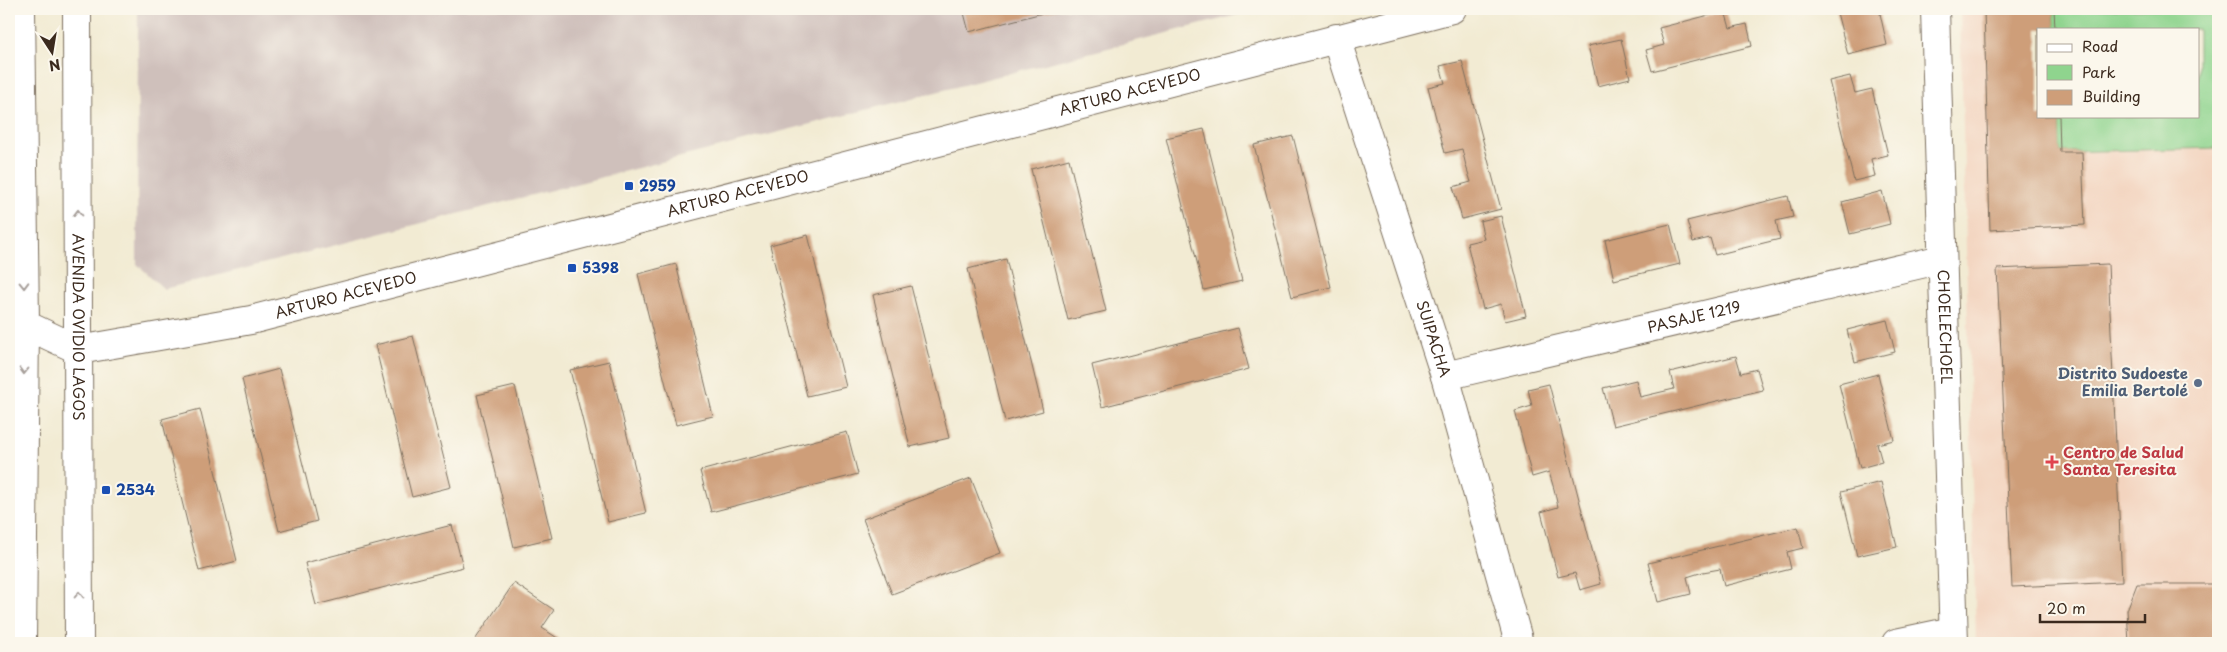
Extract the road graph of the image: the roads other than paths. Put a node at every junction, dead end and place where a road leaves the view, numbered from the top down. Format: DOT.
graph roads {
  1 [pos="21,9"];
  2 [pos="77,9"];
  3 [pos="1452,9"];
  4 [pos="1935,9"];
  5 [pos="1336,38"];
  6 [pos="1942,259"];
  7 [pos="17,320"];
  8 [pos="79,350"];
  9 [pos="1445,376"];
  10 [pos="1953,637"];
  11 [pos="22,643"];
  12 [pos="79,643"];
  13 [pos="1519,643"];
  14 [pos="1896,643"];
  1 -- 7 [label="street, one-way"];
  8 -- 2 [label="street, AVENIDA OVIDIO LAGOS, one-way"];
  3 -- 5 [label="street, ARTURO ACEVEDO"];
  4 -- 6 [label="street, CHOELECHOEL"];
  5 -- 8 [label="street, ARTURO ACEVEDO"];
  5 -- 9 [label="street, SUIPACHA"];
  6 -- 9 [label="street, PASAJE 1219"];
  6 -- 10 [label="street, CHOELECHOEL"];
  7 -- 8 [label="street"];
  7 -- 11 [label="street, one-way"];
  12 -- 8 [label="street, AVENIDA OVIDIO LAGOS, one-way"];
  9 -- 13 [label="street, SUIPACHA"];
  10 -- 14 [label="street"];
}
